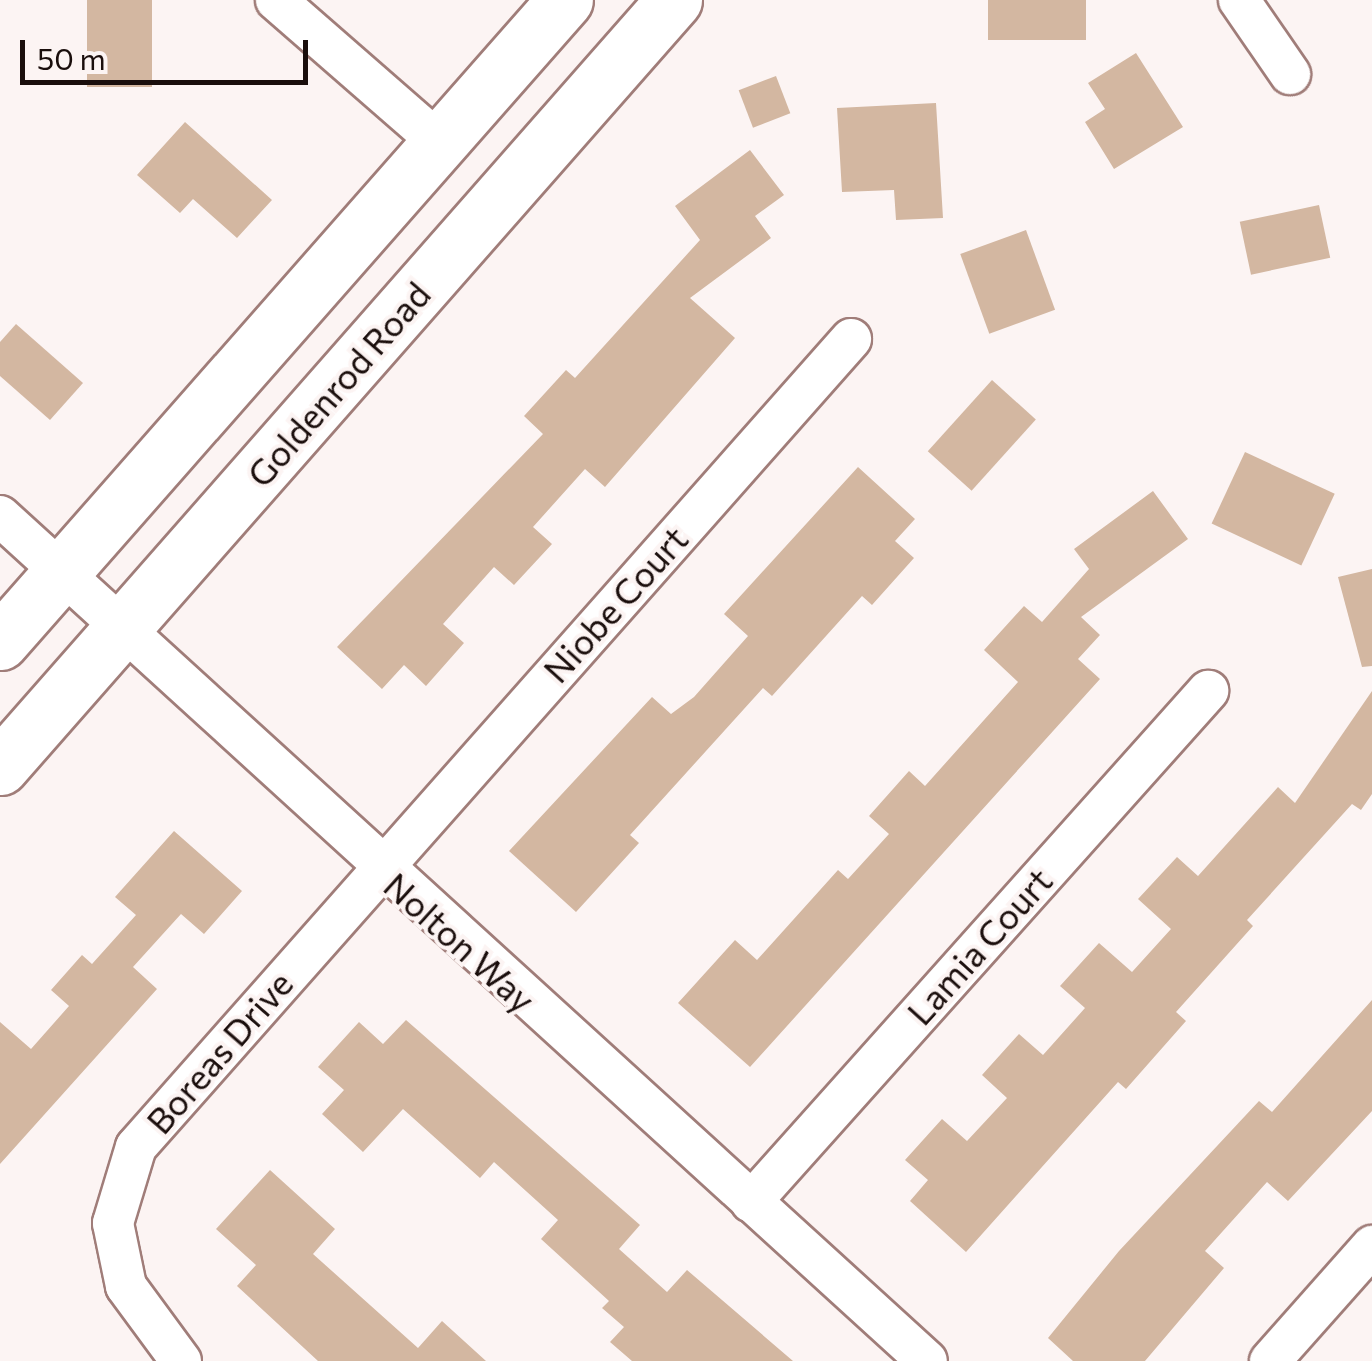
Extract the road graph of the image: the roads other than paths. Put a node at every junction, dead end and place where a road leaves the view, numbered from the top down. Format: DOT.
graph roads {
  1 [pos="276,0"];
  2 [pos="565,0"];
  3 [pos="674,0"];
  4 [pos="1239,0"];
  5 [pos="1290,74"];
  6 [pos="440,143"];
  7 [pos="851,339"];
  8 [pos="0,516"];
  9 [pos="64,570"];
  10 [pos="120,629"];
  11 [pos="0,642"];
  12 [pos="1208,691"];
  13 [pos="0,767"];
  14 [pos="380,870"];
  15 [pos="751,1202"];
  16 [pos="1372,1246"];
  17 [pos="181,1361"];
  18 [pos="928,1361"];
  19 [pos="1270,1361"];
  1 -- 6 [label="street"];
  2 -- 6 [label="main road"];
  3 -- 10 [label="main road, Goldenrod Road"];
  4 -- 5 [label="street"];
  6 -- 9 [label="main road"];
  7 -- 14 [label="street, Niobe Court"];
  8 -- 9 [label="street, Nolton Way"];
  9 -- 10 [label="street, Nolton Way"];
  9 -- 11 [label="main road"];
  10 -- 13 [label="main road, Goldenrod Road"];
  10 -- 14 [label="street, Nolton Way"];
  12 -- 15 [label="street, Lamia Court"];
  14 -- 15 [label="street, Nolton Way"];
  14 -- 17 [label="street, Boreas Drive"];
  15 -- 18 [label="street, Nolton Way"];
  16 -- 19 [label="street"];
}
